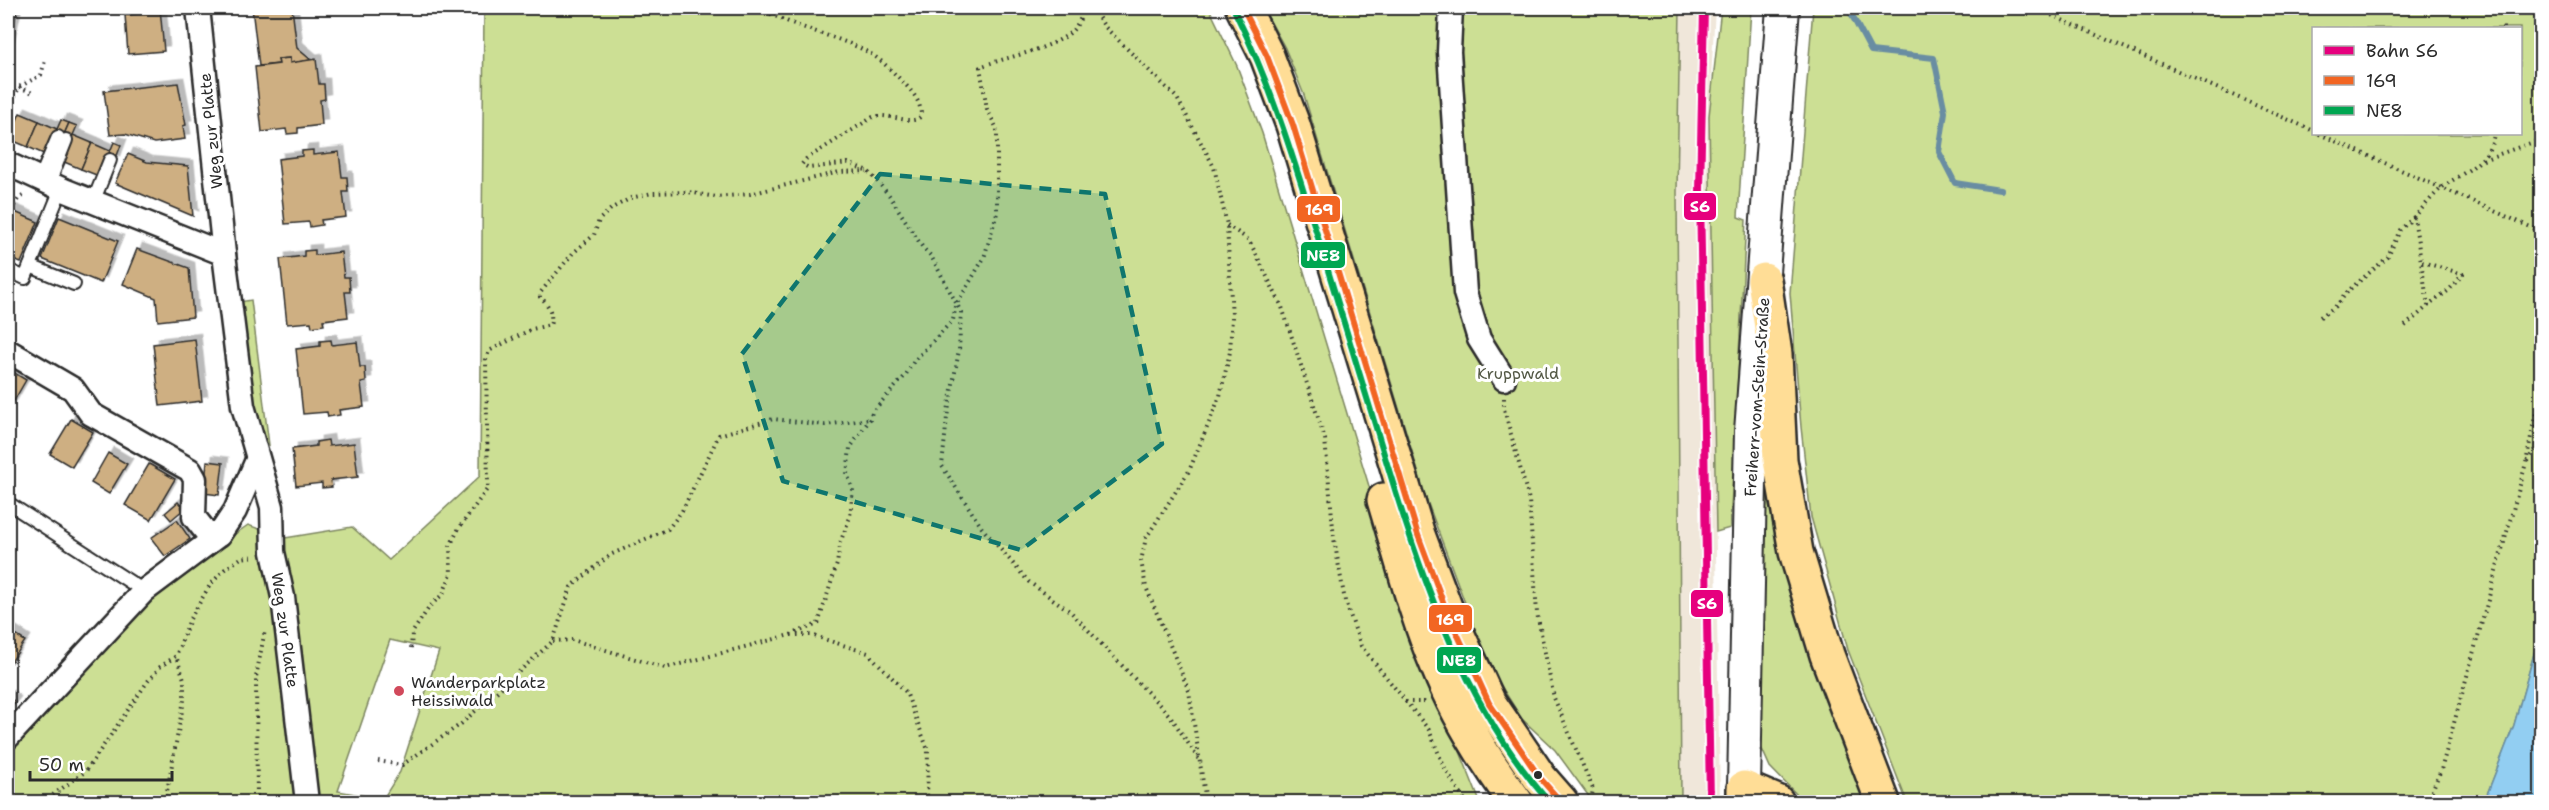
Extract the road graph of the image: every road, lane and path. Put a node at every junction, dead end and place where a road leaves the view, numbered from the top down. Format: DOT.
graph roads {
  1 [pos="198,8"];
  2 [pos="760,8"];
  3 [pos="1086,8"];
  4 [pos="1092,8"];
  5 [pos="1218,8"];
  6 [pos="1243,8"];
  7 [pos="1451,8"];
  8 [pos="1783,8"];
  9 [pos="2035,8"];
  10 [pos="45,61"];
  11 [pos="19,87"];
  12 [pos="33,93"];
  13 [pos="8,114"];
  14 [pos="2312,131"];
  15 [pos="2321,135"];
  16 [pos="2494,135"];
  17 [pos="62,139"];
  18 [pos="2541,139"];
  19 [pos="111,160"];
  20 [pos="2482,160"];
  21 [pos="8,164"];
  22 [pos="868,171"];
  23 [pos="50,184"];
  24 [pos="2442,188"];
  25 [pos="93,201"];
  26 [pos="2414,217"];
  27 [pos="1227,225"];
  28 [pos="2541,232"];
  29 [pos="224,254"];
  30 [pos="2422,262"];
  31 [pos="30,266"];
  32 [pos="8,270"];
  33 [pos="1764,280"];
  34 [pos="74,284"];
  35 [pos="956,305"];
  36 [pos="2428,306"];
  37 [pos="2320,317"];
  38 [pos="2405,326"];
  39 [pos="8,351"];
  40 [pos="1504,379"];
  41 [pos="2541,402"];
  42 [pos="870,419"];
  43 [pos="2541,438"];
  44 [pos="257,460"];
  45 [pos="2526,463"];
  46 [pos="8,503"];
  47 [pos="219,535"];
  48 [pos="273,552"];
  49 [pos="144,591"];
  50 [pos="283,597"];
  51 [pos="790,635"];
  52 [pos="553,641"];
  53 [pos="411,648"];
  54 [pos="176,656"];
  55 [pos="8,736"];
  56 [pos="378,761"];
  57 [pos="1201,763"];
  58 [pos="1744,795"];
  59 [pos="43,802"];
  60 [pos="165,802"];
  61 [pos="257,802"];
  62 [pos="307,802"];
  63 [pos="927,802"];
  64 [pos="1206,802"];
  65 [pos="1466,802"];
  66 [pos="1516,802"];
  67 [pos="1561,802"];
  68 [pos="1591,802"];
  69 [pos="1777,802"];
  70 [pos="1883,802"];
  71 [pos="2427,802"];
  1 -- 29 [label="street, Weg zur Platte"];
  2 -- 22 [label="path"];
  3 -- 35 [label="path"];
  4 -- 27 [label="path"];
  5 -- 66 [label="main road"];
  6 -- 67 [label="main road"];
  7 -- 40 [label="street"];
  8 -- 33 [label="main road, Freiherr-vom-Stein-Straße"];
  9 -- 14 [label="path"];
  10 -- 11 [label="path"];
  11 -- 12 [label="path"];
  11 -- 13 [label="path"];
  15 -- 24 [label="path"];
  16 -- 20 [label="path"];
  17 -- 23 [label="lane"];
  18 -- 20 [label="path"];
  19 -- 25 [label="lane"];
  20 -- 24 [label="path"];
  21 -- 23 [label="street"];
  22 -- 35 [label="path"];
  22 -- 53 [label="path"];
  23 -- 25 [label="street"];
  23 -- 31 [label="lane"];
  24 -- 26 [label="path"];
  24 -- 28 [label="path"];
  25 -- 29 [label="street"];
  26 -- 30 [label="path"];
  26 -- 37 [label="path"];
  27 -- 57 [label="path"];
  27 -- 65 [label="path"];
  29 -- 44 [label="street, Weg zur Platte"];
  30 -- 36 [label="path"];
  30 -- 36 [label="path"];
  31 -- 32 [label="lane"];
  31 -- 34 [label="lane"];
  33 -- 58 [label="main road, Freiherr-vom-Stein-Straße"];
  33 -- 70 [label="main road"];
  35 -- 42 [label="path"];
  35 -- 57 [label="path"];
  36 -- 38 [label="path"];
  39 -- 47 [label="street"];
  40 -- 68 [label="path"];
  41 -- 45 [label="path"];
  42 -- 51 [label="path"];
  42 -- 52 [label="path"];
  43 -- 45 [label="path"];
  44 -- 47 [label="street"];
  44 -- 48 [label="street, Weg zur Platte"];
  45 -- 71 [label="path"];
  46 -- 49 [label="lane"];
  47 -- 49 [label="street"];
  48 -- 50 [label="street, Weg zur Platte"];
  48 -- 54 [label="path"];
  49 -- 55 [label="street"];
  50 -- 61 [label="path"];
  50 -- 62 [label="street, Weg zur Platte"];
  51 -- 52 [label="path"];
  51 -- 63 [label="path"];
  52 -- 56 [label="path"];
  54 -- 59 [label="path"];
  54 -- 60 [label="path"];
  57 -- 64 [label="path"];
  58 -- 69 [label="main road"];
}
